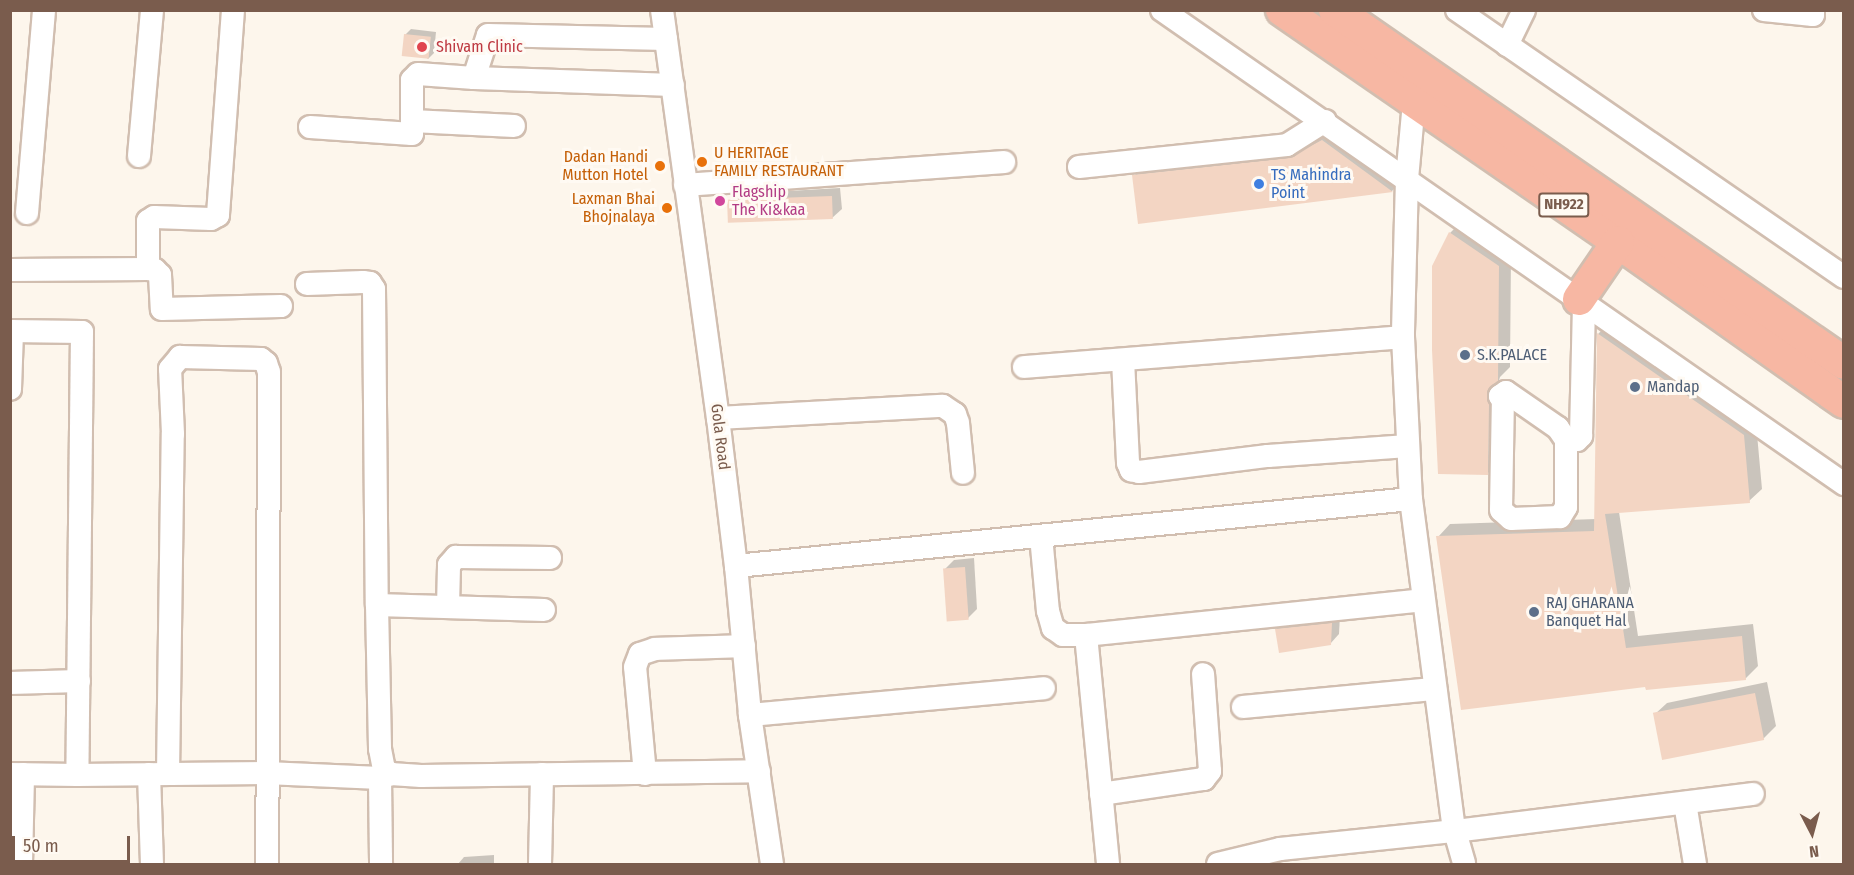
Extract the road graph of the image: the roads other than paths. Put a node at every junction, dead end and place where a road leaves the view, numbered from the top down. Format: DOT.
graph roads {
  1 [pos="44,10"];
  2 [pos="152,10"];
  3 [pos="233,10"];
  4 [pos="662,10"];
  5 [pos="1162,10"];
  6 [pos="1282,10"];
  7 [pos="1335,10"];
  8 [pos="1457,10"];
  9 [pos="1524,10"];
  10 [pos="1764,10"];
  11 [pos="1813,10"];
  12 [pos="666,39"];
  13 [pos="1507,45"];
  14 [pos="474,78"];
  15 [pos="673,85"];
  16 [pos="1422,90"];
  17 [pos="412,121"];
  18 [pos="1325,121"];
  19 [pos="514,126"];
  20 [pos="310,127"];
  21 [pos="139,156"];
  22 [pos="1004,162"];
  23 [pos="1079,167"];
  24 [pos="1407,179"];
  25 [pos="685,185"];
  26 [pos="27,213"];
  27 [pos="1618,242"];
  28 [pos="148,269"];
  29 [pos="10,270"];
  30 [pos="1844,277"];
  31 [pos="307,285"];
  32 [pos="1581,301"];
  33 [pos="281,306"];
  34 [pos="11,331"];
  35 [pos="1403,336"];
  36 [pos="1123,360"];
  37 [pos="1844,363"];
  38 [pos="1024,367"];
  39 [pos="10,389"];
  40 [pos="1844,402"];
  41 [pos="718,418"];
  42 [pos="1566,440"];
  43 [pos="1408,446"];
  44 [pos="963,473"];
  45 [pos="1844,484"];
  46 [pos="1411,499"];
  47 [pos="1041,536"];
  48 [pos="550,558"];
  49 [pos="736,566"];
  50 [pos="1423,600"];
  51 [pos="376,605"];
  52 [pos="448,607"];
  53 [pos="544,610"];
  54 [pos="1086,635"];
  55 [pos="744,646"];
  56 [pos="1203,674"];
  57 [pos="79,681"];
  58 [pos="10,683"];
  59 [pos="1044,688"];
  60 [pos="1435,689"];
  61 [pos="1243,707"];
  62 [pos="750,716"];
  63 [pos="759,771"];
  64 [pos="266,773"];
  65 [pos="17,774"];
  66 [pos="159,774"];
  67 [pos="542,774"];
  68 [pos="645,774"];
  69 [pos="77,775"];
  70 [pos="386,776"];
  71 [pos="1101,794"];
  72 [pos="1753,794"];
  73 [pos="1685,803"];
  74 [pos="1455,831"];
  75 [pos="21,864"];
  76 [pos="152,864"];
  77 [pos="267,864"];
  78 [pos="381,864"];
  79 [pos="540,864"];
  80 [pos="772,864"];
  81 [pos="1108,864"];
  82 [pos="1218,864"];
  83 [pos="1464,864"];
  84 [pos="1695,864"];
  1 -- 26 [label="street"];
  2 -- 21 [label="street"];
  3 -- 28 [label="street"];
  4 -- 12 [label="street, Gola Road"];
  5 -- 18 [label="street"];
  6 -- 16 [label="highway, NH922"];
  7 -- 16 [label="highway, NH922"];
  8 -- 13 [label="street"];
  9 -- 13 [label="street"];
  10 -- 11 [label="street"];
  12 -- 14 [label="street"];
  12 -- 15 [label="street, Gola Road"];
  13 -- 30 [label="street"];
  14 -- 15 [label="street"];
  14 -- 17 [label="street"];
  15 -- 25 [label="street, Gola Road"];
  16 -- 24 [label="street"];
  16 -- 27 [label="highway, NH922"];
  16 -- 37 [label="highway, NH922"];
  17 -- 19 [label="street"];
  17 -- 20 [label="street"];
  18 -- 23 [label="street"];
  18 -- 24 [label="street"];
  22 -- 25 [label="street"];
  24 -- 32 [label="street"];
  24 -- 35 [label="street"];
  25 -- 41 [label="street, Gola Road"];
  27 -- 32 [label="highway"];
  27 -- 40 [label="highway, NH922"];
  28 -- 29 [label="street"];
  28 -- 33 [label="street"];
  31 -- 51 [label="street"];
  32 -- 42 [label="street"];
  32 -- 45 [label="street"];
  34 -- 39 [label="street"];
  34 -- 57 [label="street"];
  35 -- 36 [label="street"];
  35 -- 43 [label="street"];
  36 -- 38 [label="street"];
  36 -- 43 [label="street"];
  41 -- 44 [label="street"];
  41 -- 49 [label="street, Gola Road"];
  42 -- 42 [label="street"];
  43 -- 46 [label="street"];
  46 -- 47 [label="street"];
  46 -- 50 [label="street"];
  47 -- 49 [label="street"];
  47 -- 54 [label="street"];
  48 -- 52 [label="street"];
  49 -- 55 [label="street, Gola Road"];
  50 -- 54 [label="street"];
  50 -- 60 [label="street"];
  51 -- 52 [label="street"];
  51 -- 70 [label="street"];
  52 -- 53 [label="street"];
  54 -- 71 [label="street"];
  55 -- 62 [label="street, Gola Road"];
  55 -- 68 [label="street"];
  56 -- 71 [label="street"];
  57 -- 58 [label="street"];
  57 -- 69 [label="street"];
  59 -- 62 [label="street"];
  60 -- 61 [label="street"];
  60 -- 74 [label="street"];
  62 -- 63 [label="street, Gola Road"];
  63 -- 68 [label="street"];
  63 -- 80 [label="street, Gola Road"];
  64 -- 66 [label="street"];
  64 -- 66 [label="street"];
  64 -- 70 [label="street"];
  64 -- 77 [label="street"];
  65 -- 69 [label="street"];
  65 -- 75 [label="street"];
  66 -- 69 [label="street"];
  66 -- 76 [label="street"];
  67 -- 68 [label="street"];
  67 -- 70 [label="street"];
  67 -- 79 [label="street"];
  70 -- 78 [label="street"];
  71 -- 81 [label="street"];
  72 -- 73 [label="street"];
  73 -- 74 [label="street"];
  73 -- 84 [label="street"];
  74 -- 82 [label="street"];
  74 -- 83 [label="street"];
}
